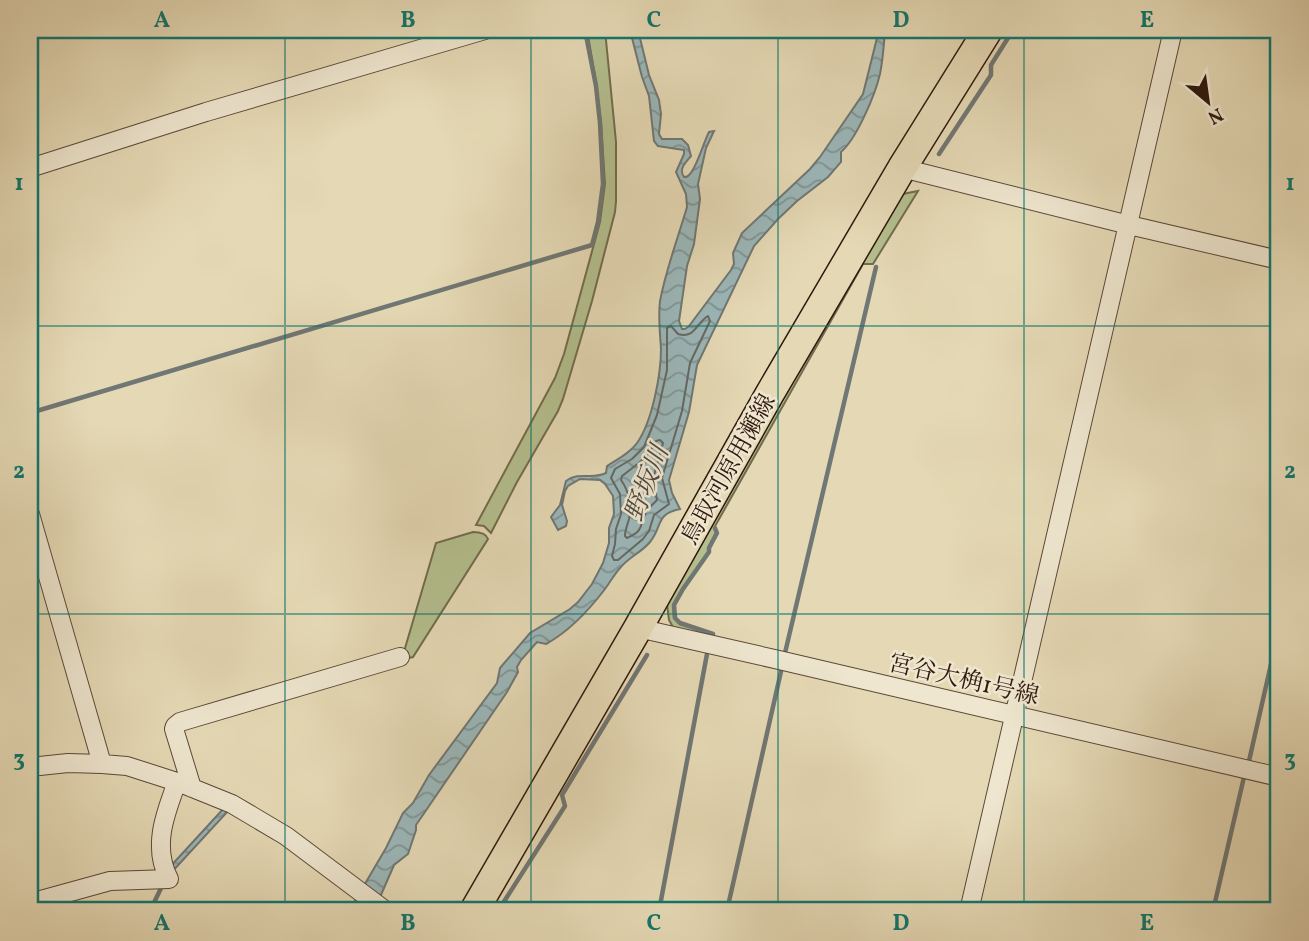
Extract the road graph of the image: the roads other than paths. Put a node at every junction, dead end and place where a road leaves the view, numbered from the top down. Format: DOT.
graph roads {
  1 [pos="485,30"];
  2 [pos="988,30"];
  3 [pos="1173,30"];
  4 [pos="30,168"];
  5 [pos="902,168"];
  6 [pos="1129,225"];
  7 [pos="1279,260"];
  8 [pos="30,514"];
  9 [pos="638,628"];
  10 [pos="400,657"];
  11 [pos="1015,716"];
  12 [pos="102,764"];
  13 [pos="30,767"];
  14 [pos="1279,777"];
  15 [pos="184,785"];
  16 [pos="30,903"];
  17 [pos="386,911"];
  18 [pos="474,911"];
  19 [pos="969,911"];
  1 -- 4 [label="street"];
  2 -- 5 [label="main road, 鳥取河原用瀬線"];
  3 -- 6 [label="street"];
  5 -- 6 [label="street"];
  5 -- 9 [label="main road, 鳥取河原用瀬線"];
  6 -- 7 [label="street"];
  6 -- 11 [label="street"];
  8 -- 12 [label="street"];
  9 -- 11 [label="street, 宮谷大桷1号線"];
  9 -- 18 [label="main road, 鳥取河原用瀬線"];
  10 -- 15 [label="street"];
  11 -- 14 [label="street, 宮谷大桷1号線"];
  11 -- 19 [label="street"];
  12 -- 13 [label="street"];
  12 -- 15 [label="street"];
  15 -- 16 [label="street"];
  15 -- 17 [label="street"];
}
